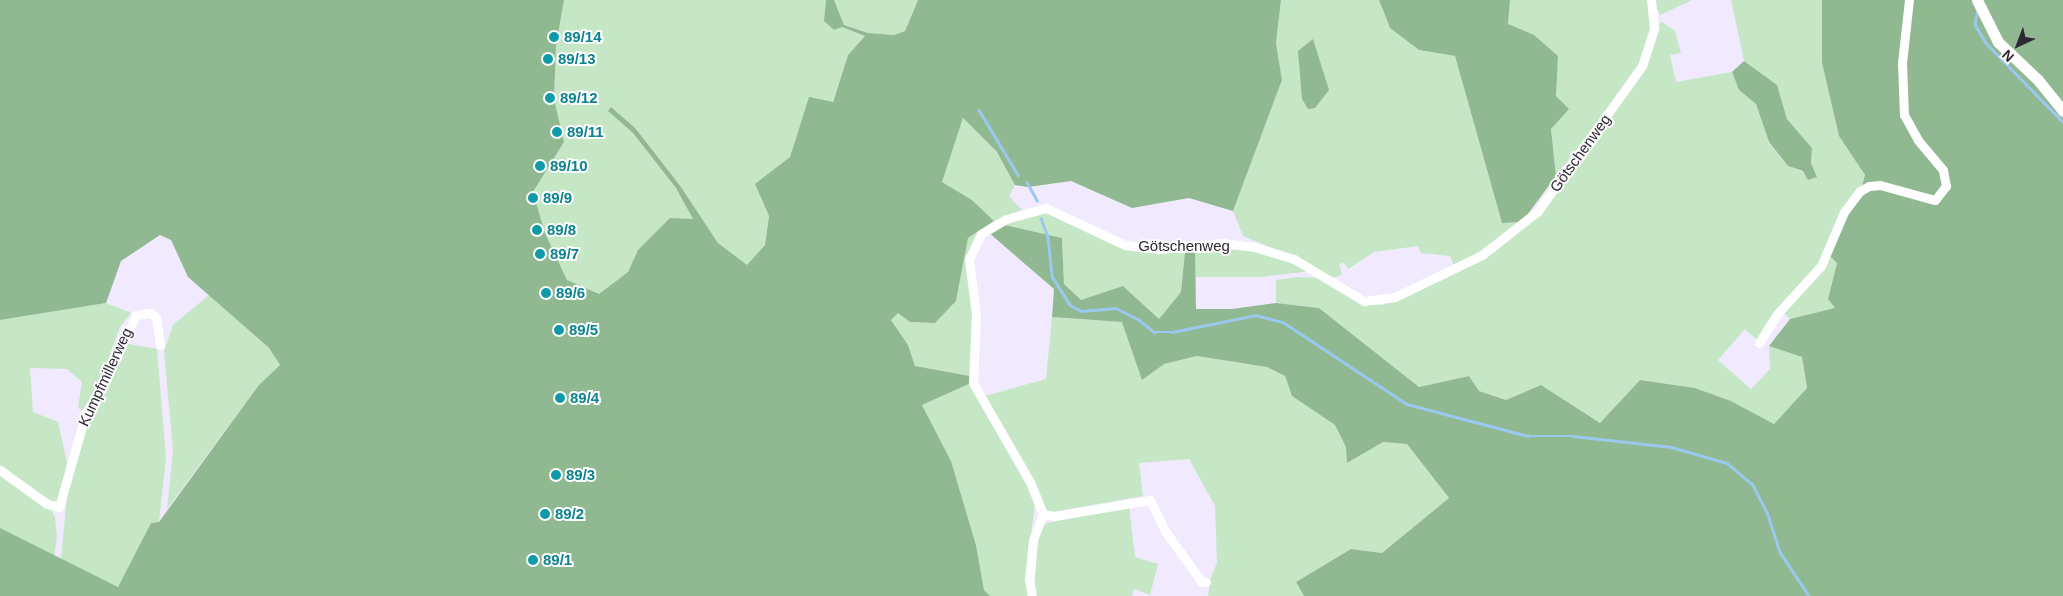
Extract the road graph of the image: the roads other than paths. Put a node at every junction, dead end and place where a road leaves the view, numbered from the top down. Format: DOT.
graph roads {
  1 [pos="1651,0"];
  2 [pos="1909,0"];
  3 [pos="1977,0"];
  4 [pos="2063,111"];
  5 [pos="1759,343"];
  6 [pos="160,345"];
  7 [pos="0,470"];
  8 [pos="1043,514"];
  9 [pos="1206,582"];
  10 [pos="1032,596"];
  1 -- 8 [label="street, Götschenweg"];
  2 -- 5 [label="street"];
  3 -- 4 [label="street"];
  6 -- 7 [label="street, Kumpfmillerweg"];
  8 -- 9 [label="street"];
  8 -- 10 [label="street"];
}
